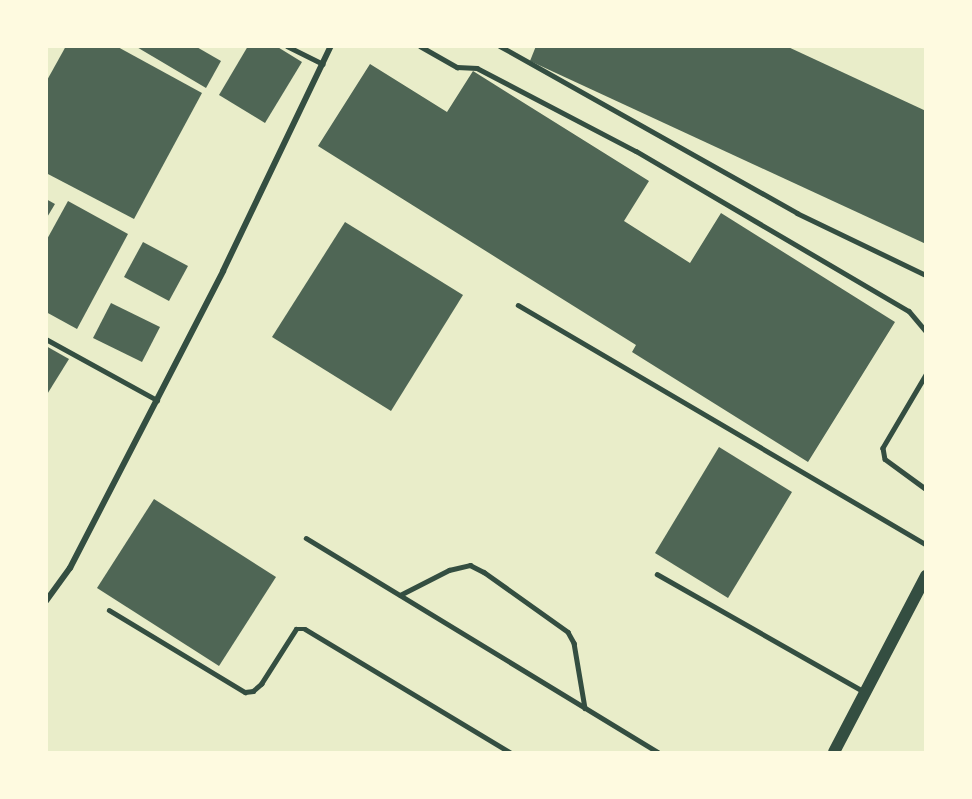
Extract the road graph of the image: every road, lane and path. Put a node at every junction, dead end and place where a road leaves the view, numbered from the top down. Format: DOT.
graph roads {
  1 [pos="287,46"];
  2 [pos="331,46"];
  3 [pos="420,46"];
  4 [pos="500,46"];
  5 [pos="323,64"];
  6 [pos="926,275"];
  7 [pos="518,305"];
  8 [pos="926,331"];
  9 [pos="46,339"];
  10 [pos="926,375"];
  11 [pos="157,400"];
  12 [pos="926,489"];
  13 [pos="306,538"];
  14 [pos="926,544"];
  15 [pos="657,574"];
  16 [pos="926,576"];
  17 [pos="400,595"];
  18 [pos="46,601"];
  19 [pos="109,610"];
  20 [pos="865,692"];
  21 [pos="585,708"];
  22 [pos="510,753"];
  23 [pos="657,753"];
  24 [pos="834,753"];
  1 -- 5 [label="lane"];
  2 -- 5 [label="street"];
  3 -- 8 [label="lane"];
  4 -- 6 [label="lane"];
  5 -- 11 [label="street"];
  7 -- 14 [label="lane"];
  9 -- 11 [label="lane"];
  10 -- 12 [label="lane"];
  11 -- 18 [label="street"];
  13 -- 17 [label="lane"];
  15 -- 20 [label="lane"];
  16 -- 20 [label="main road"];
  17 -- 21 [label="lane"];
  17 -- 21 [label="lane"];
  19 -- 22 [label="lane"];
  20 -- 24 [label="main road"];
  21 -- 23 [label="lane"];
}
